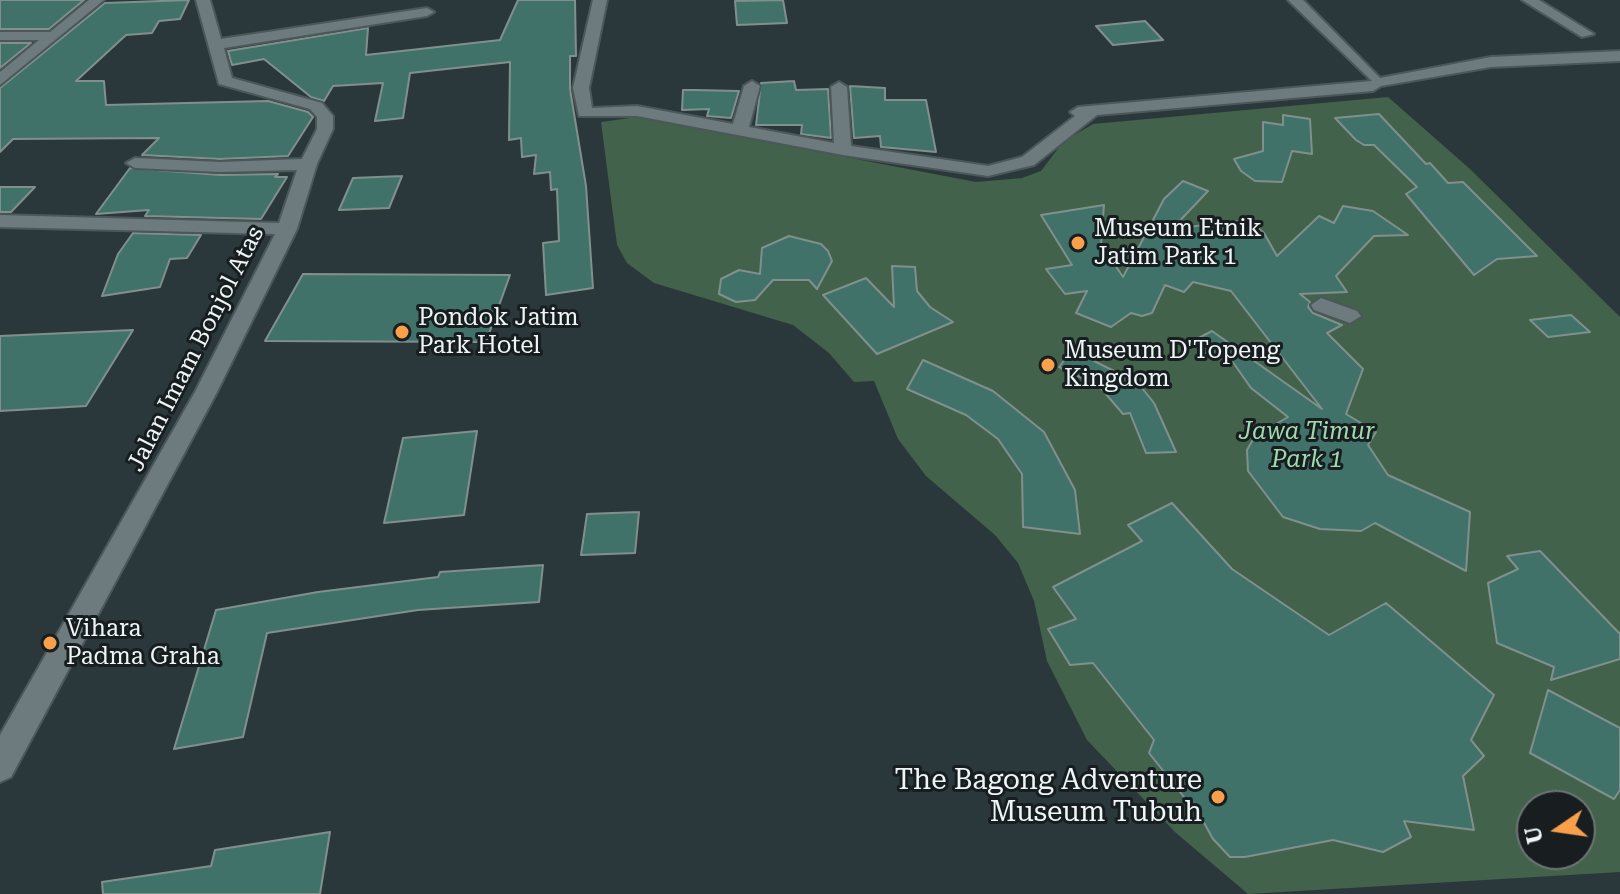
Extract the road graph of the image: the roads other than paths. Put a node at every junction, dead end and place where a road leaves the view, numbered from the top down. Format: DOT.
graph roads {
  1 [pos="97,0"];
  2 [pos="203,0"];
  3 [pos="600,0"];
  4 [pos="1295,0"];
  5 [pos="1529,0"];
  6 [pos="427,12"];
  7 [pos="1587,34"];
  8 [pos="0,36"];
  9 [pos="53,36"];
  10 [pos="214,45"];
  11 [pos="1620,56"];
  12 [pos="0,80"];
  13 [pos="1377,82"];
  14 [pos="752,86"];
  15 [pos="839,87"];
  16 [pos="740,129"];
  17 [pos="843,150"];
  18 [pos="135,163"];
  19 [pos="308,164"];
  20 [pos="0,221"];
  21 [pos="287,229"];
  22 [pos="1321,305"];
  23 [pos="1350,316"];
  24 [pos="0,766"];
  1 -- 9 [label="street"];
  2 -- 10 [label="street, Jalan Imam Bonjol Atas"];
  3 -- 16 [label="street"];
  4 -- 13 [label="street"];
  5 -- 7 [label="street"];
  6 -- 10 [label="street"];
  8 -- 9 [label="street"];
  9 -- 12 [label="street"];
  10 -- 19 [label="street, Jalan Imam Bonjol Atas"];
  11 -- 13 [label="street"];
  13 -- 17 [label="street"];
  14 -- 16 [label="street"];
  15 -- 17 [label="street"];
  16 -- 17 [label="street"];
  18 -- 19 [label="street"];
  19 -- 21 [label="street, Jalan Imam Bonjol Atas"];
  20 -- 21 [label="street"];
  21 -- 24 [label="street, Jalan Imam Bonjol Atas"];
  22 -- 23 [label="street"];
}
